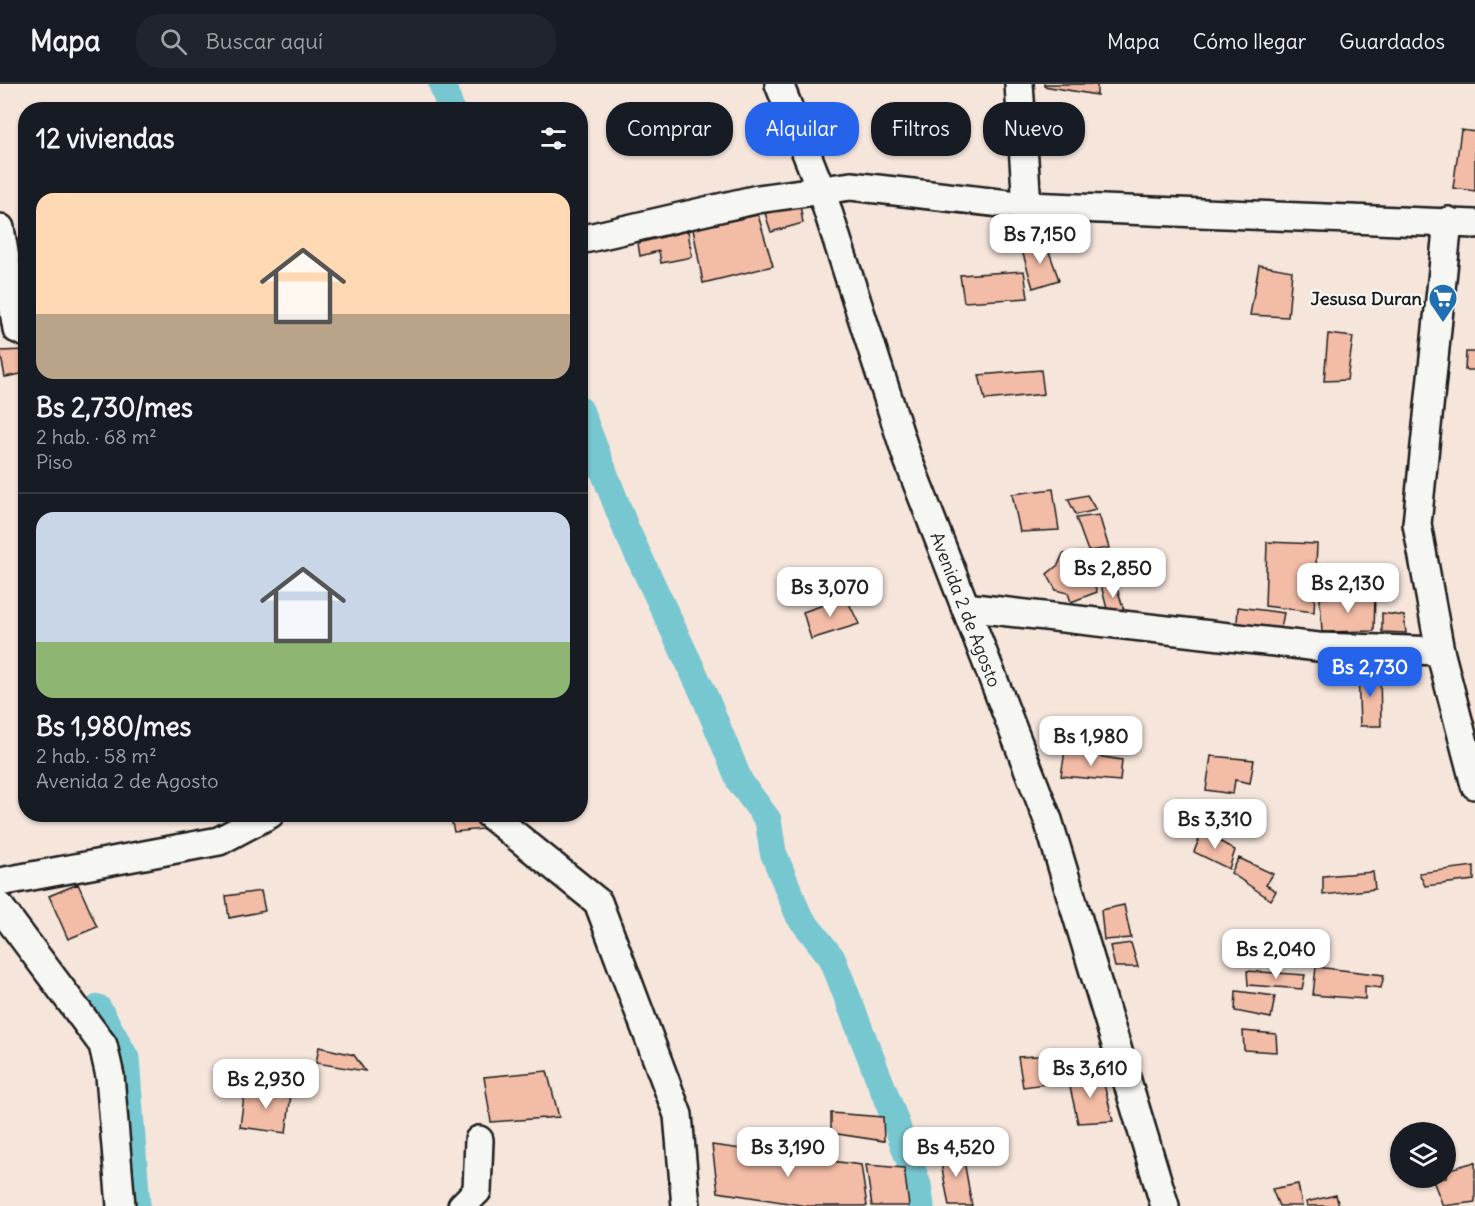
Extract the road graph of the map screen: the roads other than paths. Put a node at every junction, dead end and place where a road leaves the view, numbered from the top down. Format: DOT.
graph roads {
  1 [pos="779,84"];
  2 [pos="1019,84"];
  3 [pos="821,190"];
  4 [pos="1027,206"];
  5 [pos="1448,221"];
  6 [pos="1475,224"];
  7 [pos="0,228"];
  8 [pos="588,238"];
  9 [pos="18,329"];
  10 [pos="965,607"];
  11 [pos="1440,651"];
  12 [pos="1475,785"];
  13 [pos="255,822"];
  14 [pos="499,822"];
  15 [pos="0,882"];
  16 [pos="0,907"];
  17 [pos="479,1140"];
  18 [pos="121,1206"];
  19 [pos="462,1206"];
  20 [pos="686,1206"];
  21 [pos="1165,1206"];
  1 -- 3 [label="street, Avenida 2 de Agosto"];
  2 -- 4 [label="street"];
  3 -- 4 [label="street"];
  3 -- 8 [label="street"];
  3 -- 10 [label="street, Avenida 2 de Agosto"];
  4 -- 5 [label="street"];
  5 -- 6 [label="street"];
  5 -- 11 [label="street"];
  7 -- 9 [label="street"];
  10 -- 11 [label="street"];
  10 -- 21 [label="street, Avenida 2 de Agosto"];
  11 -- 12 [label="street"];
  13 -- 15 [label="street"];
  14 -- 20 [label="street"];
  16 -- 18 [label="street"];
  17 -- 19 [label="street"];
}
